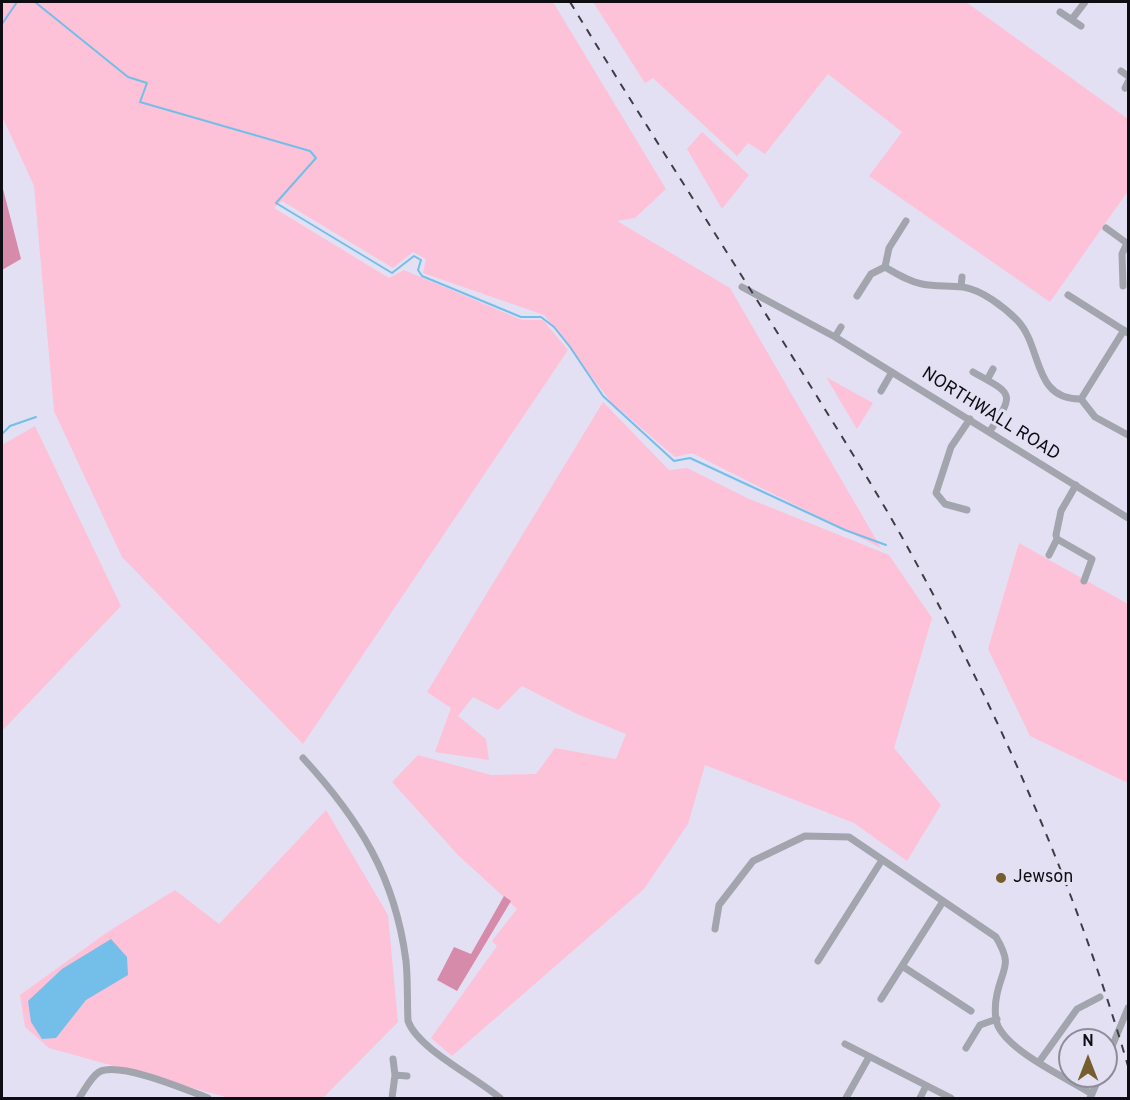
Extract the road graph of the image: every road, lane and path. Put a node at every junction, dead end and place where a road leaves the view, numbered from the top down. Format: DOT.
graph roads {
  1 [pos="1085,2"];
  2 [pos="1060,12"];
  3 [pos="1072,19"];
  4 [pos="1081,26"];
  5 [pos="1121,71"];
  6 [pos="1128,76"];
  7 [pos="906,221"];
  8 [pos="890,224"];
  9 [pos="1106,228"];
  10 [pos="899,230"];
  11 [pos="1128,243"];
  12 [pos="885,267"];
  13 [pos="962,277"];
  14 [pos="1123,286"];
  15 [pos="742,287"];
  16 [pos="961,287"];
  17 [pos="863,288"];
  18 [pos="870,292"];
  19 [pos="1068,295"];
  20 [pos="857,296"];
  21 [pos="841,327"];
  22 [pos="1126,331"];
  23 [pos="835,337"];
  24 [pos="993,369"];
  25 [pos="892,372"];
  26 [pos="973,372"];
  27 [pos="987,380"];
  28 [pos="881,391"];
  29 [pos="1081,399"];
  30 [pos="970,419"];
  31 [pos="990,431"];
  32 [pos="1128,435"];
  33 [pos="1076,485"];
  34 [pos="967,510"];
  35 [pos="1128,518"];
  36 [pos="1057,539"];
  37 [pos="1049,555"];
  38 [pos="1084,581"];
  39 [pos="303,758"];
  40 [pos="882,860"];
  41 [pos="942,903"];
  42 [pos="715,929"];
  43 [pos="818,961"];
  44 [pos="902,966"];
  45 [pos="1100,997"];
  46 [pos="881,999"];
  47 [pos="1128,1008"];
  48 [pos="970,1011"];
  49 [pos="997,1020"];
  50 [pos="1118,1032"];
  51 [pos="845,1044"];
  52 [pos="966,1048"];
  53 [pos="868,1057"];
  54 [pos="393,1059"];
  55 [pos="1039,1062"];
  56 [pos="395,1075"];
  57 [pos="408,1076"];
  58 [pos="926,1086"];
  59 [pos="1091,1096"];
  60 [pos="79,1098"];
  61 [pos="208,1098"];
  62 [pos="392,1098"];
  63 [pos="500,1098"];
  64 [pos="846,1098"];
  65 [pos="920,1098"];
  66 [pos="951,1098"];
  1 -- 3 [label="street"];
  2 -- 3 [label="street"];
  3 -- 4 [label="street"];
  5 -- 6 [label="street"];
  7 -- 10 [label="street"];
  8 -- 10 [label="street"];
  9 -- 11 [label="street"];
  10 -- 12 [label="street"];
  11 -- 14 [label="street"];
  12 -- 16 [label="street"];
  12 -- 17 [label="street"];
  13 -- 16 [label="street"];
  15 -- 23 [label="street, NORTHWALL ROAD"];
  16 -- 29 [label="street"];
  17 -- 18 [label="street"];
  17 -- 20 [label="street"];
  19 -- 22 [label="street"];
  21 -- 23 [label="street"];
  22 -- 29 [label="street"];
  23 -- 25 [label="street, NORTHWALL ROAD"];
  24 -- 27 [label="street"];
  25 -- 28 [label="street"];
  25 -- 30 [label="street, NORTHWALL ROAD"];
  26 -- 27 [label="street"];
  27 -- 31 [label="street"];
  29 -- 32 [label="street"];
  30 -- 31 [label="street, NORTHWALL ROAD"];
  30 -- 34 [label="street"];
  31 -- 33 [label="street, NORTHWALL ROAD"];
  33 -- 35 [label="street, NORTHWALL ROAD"];
  33 -- 36 [label="street"];
  36 -- 37 [label="street"];
  36 -- 38 [label="street"];
  39 -- 63 [label="street"];
  40 -- 41 [label="street"];
  40 -- 42 [label="street"];
  40 -- 43 [label="street"];
  41 -- 44 [label="street"];
  41 -- 49 [label="street"];
  44 -- 46 [label="street"];
  44 -- 48 [label="street"];
  45 -- 55 [label="street"];
  47 -- 50 [label="street"];
  49 -- 52 [label="street"];
  49 -- 55 [label="street"];
  51 -- 53 [label="street"];
  53 -- 58 [label="street"];
  53 -- 64 [label="street"];
  54 -- 56 [label="street"];
  55 -- 59 [label="street"];
  56 -- 57 [label="street"];
  56 -- 62 [label="street"];
  58 -- 65 [label="street"];
  58 -- 66 [label="street"];
  60 -- 61 [label="street"];
}
